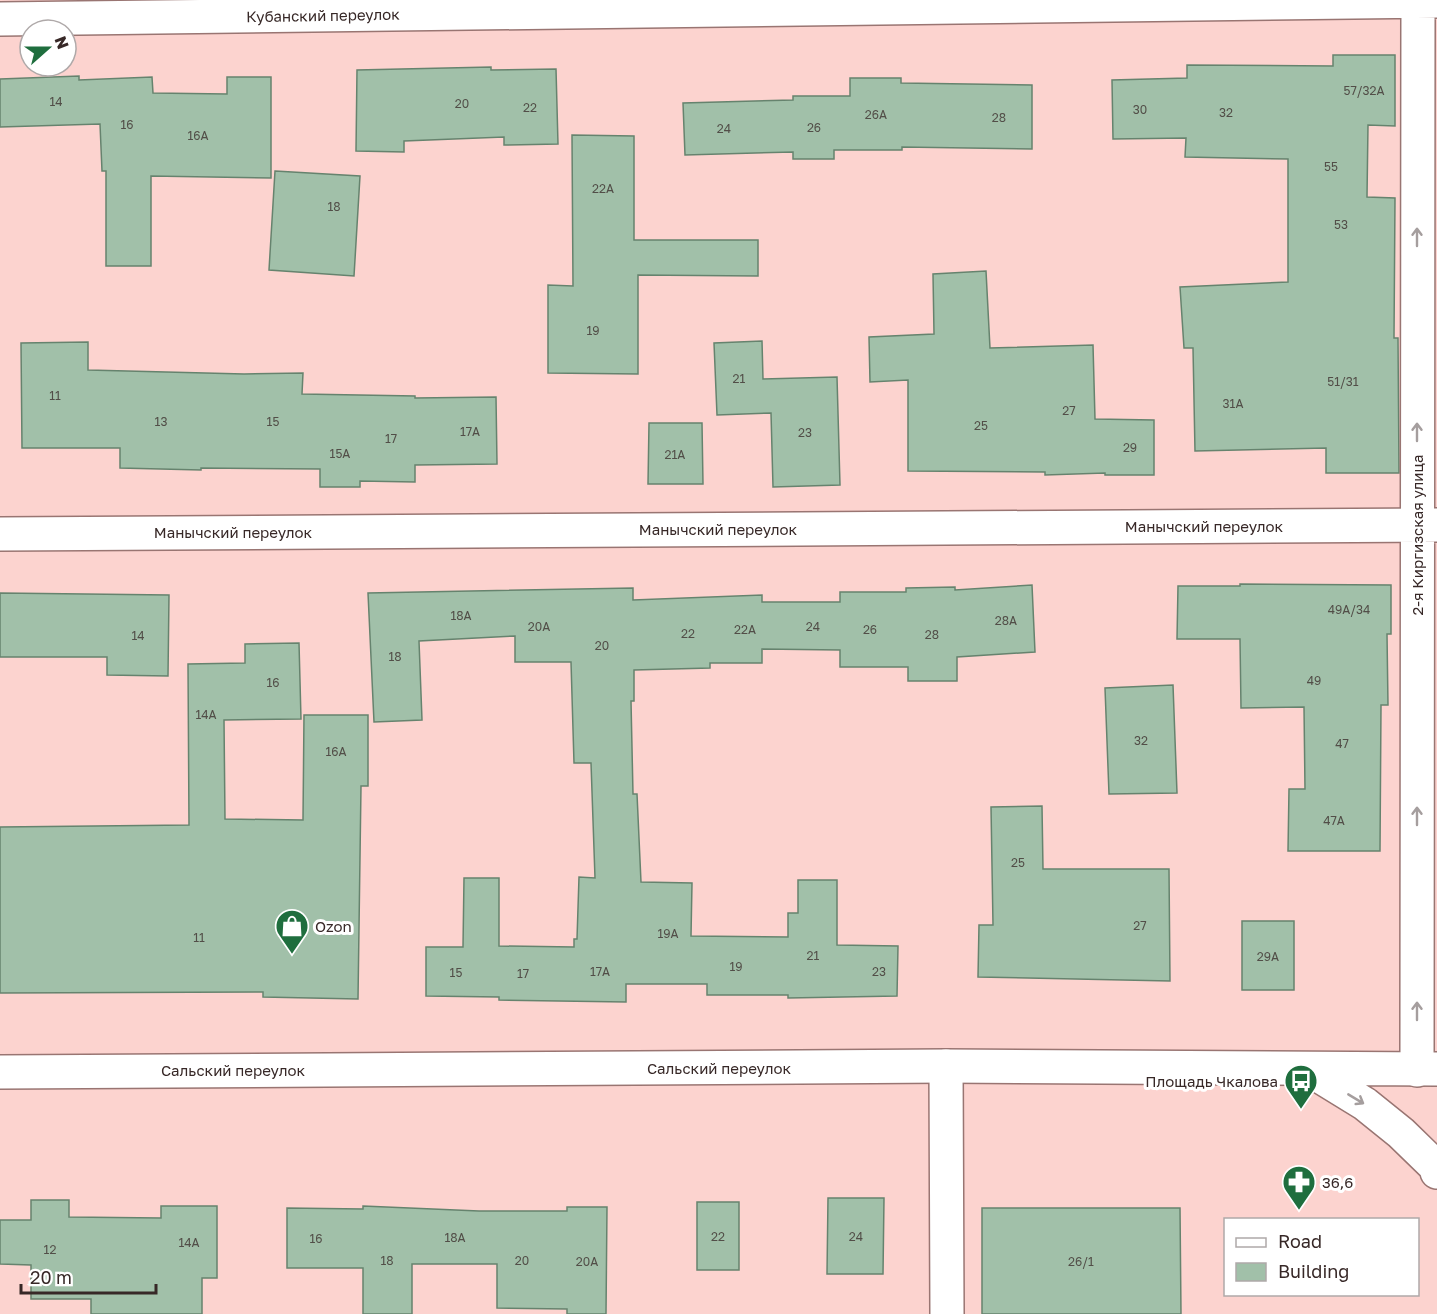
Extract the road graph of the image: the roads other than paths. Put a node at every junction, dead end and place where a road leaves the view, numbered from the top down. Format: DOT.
graph roads {
  1 [pos="1424,1"];
  2 [pos="0,19"];
  3 [pos="1427,525"];
  4 [pos="0,534"];
  5 [pos="946,1066"];
  6 [pos="1306,1068"];
  7 [pos="1427,1070"];
  8 [pos="0,1072"];
  9 [pos="1437,1167"];
  10 [pos="947,1314"];
  1 -- 2 [label="street, Кубанский переулок"];
  3 -- 1 [label="street, 2-я Киргизская улица, one-way"];
  3 -- 4 [label="street, Манычский переулок"];
  7 -- 3 [label="street, 2-я Киргизская улица, one-way"];
  5 -- 6 [label="street, Сальский переулок"];
  5 -- 8 [label="street, Сальский переулок"];
  5 -- 10 [label="street"];
  6 -- 7 [label="street, Сальский переулок"];
  6 -- 9 [label="street, one-way"];
}
